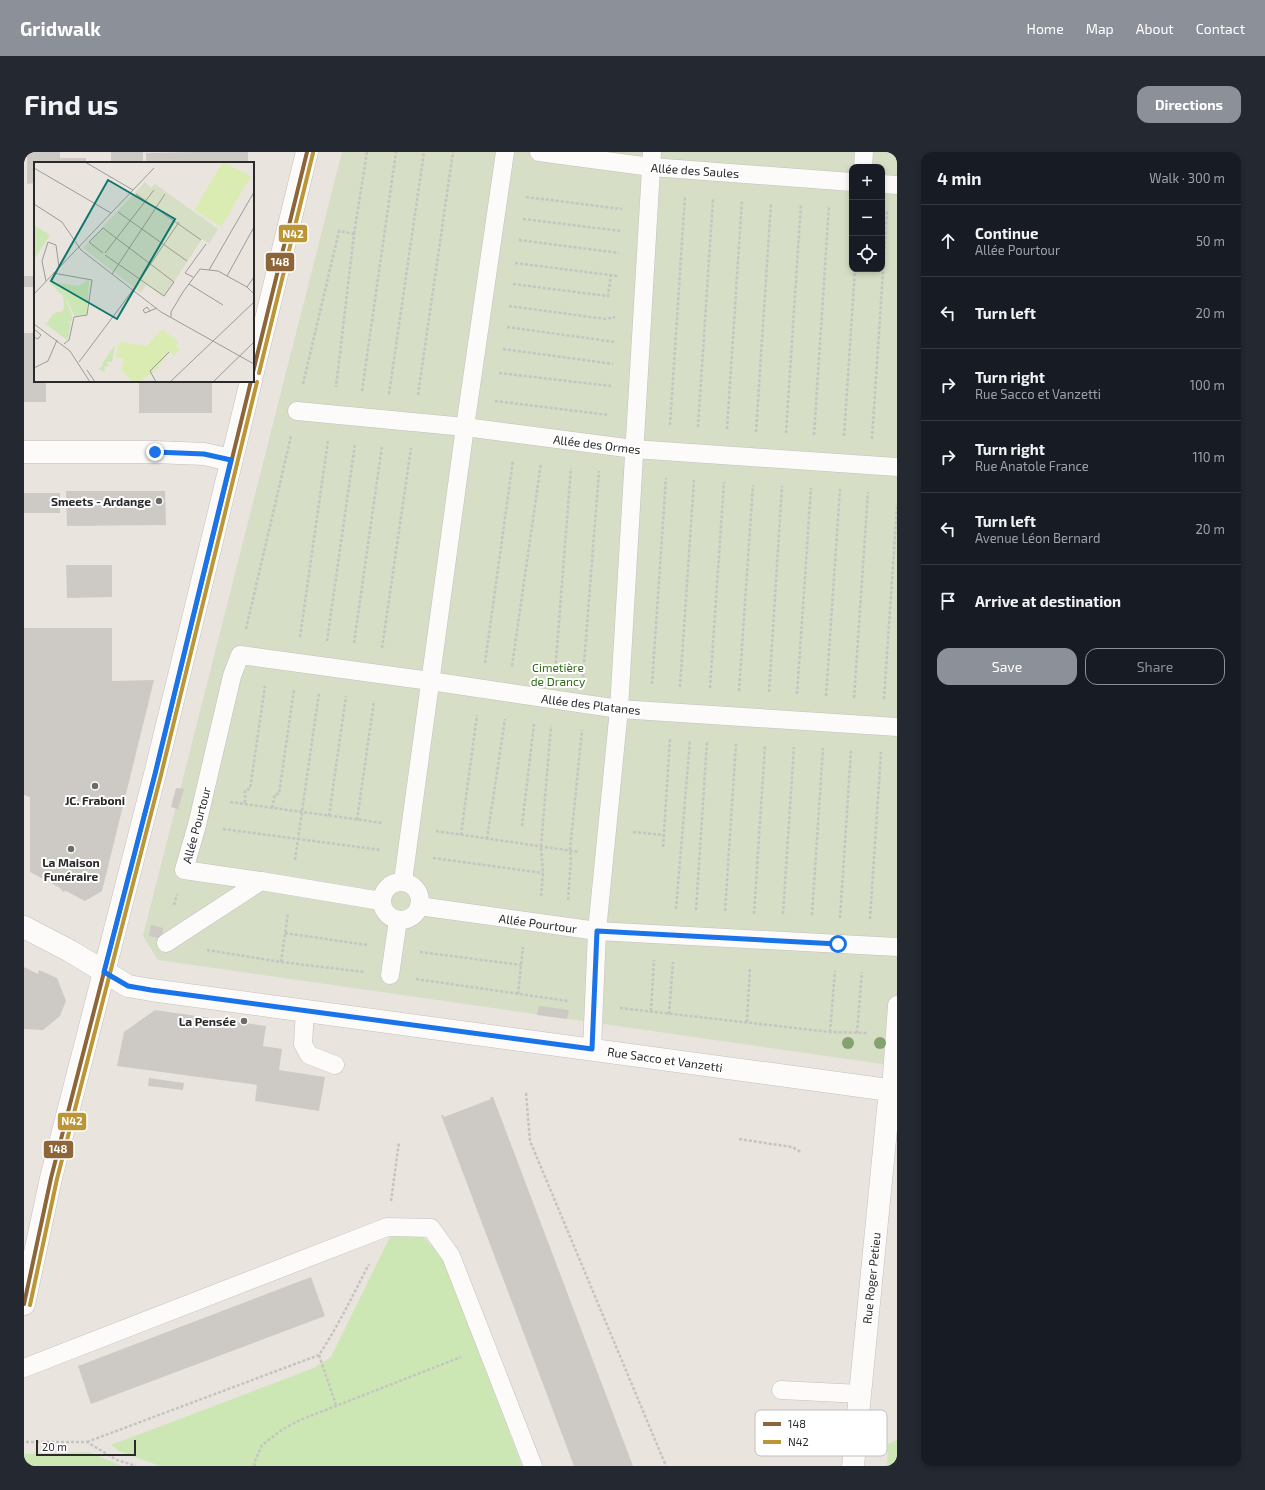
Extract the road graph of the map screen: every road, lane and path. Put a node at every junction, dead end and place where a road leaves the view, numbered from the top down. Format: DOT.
graph roads {
  1 [pos="307,152"];
  2 [pos="367,152"];
  3 [pos="396,152"];
  4 [pos="424,152"];
  5 [pos="453,152"];
  6 [pos="505,152"];
  7 [pos="539,152"];
  8 [pos="864,152"];
  9 [pos="651,160"];
  10 [pos="863,164"];
  11 [pos="744,174"];
  12 [pos="773,176"];
  13 [pos="803,178"];
  14 [pos="831,180"];
  15 [pos="849,182"];
  16 [pos="889,184"];
  17 [pos="521,196"];
  18 [pos="625,209"];
  19 [pos="518,218"];
  20 [pos="624,224"];
  21 [pos="354,234"];
  22 [pos="515,240"];
  23 [pos="622,246"];
  24 [pos="489,260"];
  25 [pos="856,272"];
  26 [pos="611,275"];
  27 [pos="620,276"];
  28 [pos="510,284"];
  29 [pos="507,306"];
  30 [pos="641,317"];
  31 [pos="504,327"];
  32 [pos="617,343"];
  33 [pos="502,349"];
  34 [pos="616,364"];
  35 [pos="254,368"];
  36 [pos="499,373"];
  37 [pos="251,382"];
  38 [pos="614,386"];
  39 [pos="469,398"];
  40 [pos="297,412"];
  41 [pos="332,415"];
  42 [pos="359,418"];
  43 [pos="636,418"];
  44 [pos="386,420"];
  45 [pos="414,423"];
  46 [pos="465,427"];
  47 [pos="516,434"];
  48 [pos="545,437"];
  49 [pos="601,444"];
  50 [pos="634,449"];
  51 [pos="24,452"];
  52 [pos="726,455"];
  53 [pos="755,457"];
  54 [pos="784,459"];
  55 [pos="231,460"];
  56 [pos="812,461"];
  57 [pos="842,463"];
  58 [pos="870,465"];
  59 [pos="897,467"];
  60 [pos="240,655"];
  61 [pos="269,659"];
  62 [pos="298,663"];
  63 [pos="323,667"];
  64 [pos="350,670"];
  65 [pos="378,674"];
  66 [pos="430,681"];
  67 [pos="481,689"];
  68 [pos="508,693"];
  69 [pos="537,697"];
  70 [pos="582,704"];
  71 [pos="619,709"];
  72 [pos="672,713"];
  73 [pos="701,714"];
  74 [pos="738,717"];
  75 [pos="767,719"];
  76 [pos="795,720"];
  77 [pos="825,722"];
  78 [pos="853,724"];
  79 [pos="897,726"];
  80 [pos="245,804"];
  81 [pos="272,808"];
  82 [pos="329,816"];
  83 [pos="357,820"];
  84 [pos="197,826"];
  85 [pos="522,826"];
  86 [pos="461,835"];
  87 [pos="298,839"];
  88 [pos="487,839"];
  89 [pos="663,847"];
  90 [pos="407,854"];
  91 [pos="543,873"];
  92 [pos="260,881"];
  93 [pos="403,881"];
  94 [pos="291,887"];
  95 [pos="381,901"];
  96 [pos="568,902"];
  97 [pos="419,906"];
  98 [pos="398,920"];
  99 [pos="525,921"];
  100 [pos="24,927"];
  101 [pos="597,931"];
  102 [pos="655,933"];
  103 [pos="674,935"];
  104 [pos="694,936"];
  105 [pos="723,937"];
  106 [pos="752,938"];
  107 [pos="781,940"];
  108 [pos="166,942"];
  109 [pos="810,942"];
  110 [pos="838,944"];
  111 [pos="897,947"];
  112 [pos="282,962"];
  113 [pos="863,969"];
  114 [pos="104,972"];
  115 [pos="390,976"];
  116 [pos="518,994"];
  117 [pos="594,1005"];
  118 [pos="897,1005"];
  119 [pos="305,1010"];
  120 [pos="651,1011"];
  121 [pos="670,1014"];
  122 [pos="746,1022"];
  123 [pos="830,1032"];
  124 [pos="857,1033"];
  125 [pos="894,1033"];
  126 [pos="592,1049"];
  127 [pos="335,1065"];
  128 [pos="894,1090"];
  129 [pos="526,1093"];
  130 [pos="739,1139"];
  131 [pos="399,1142"];
  132 [pos="801,1152"];
  133 [pos="387,1227"];
  134 [pos="26,1290"];
  135 [pos="487,1348"];
  136 [pos="319,1355"];
  137 [pos="24,1368"];
  138 [pos="781,1390"];
  139 [pos="860,1394"];
  140 [pos="336,1406"];
  141 [pos="858,1410"];
  142 [pos="26,1442"];
  143 [pos="87,1442"];
  144 [pos="854,1456"];
  145 [pos="136,1466"];
  146 [pos="255,1466"];
  147 [pos="533,1466"];
  148 [pos="666,1466"];
  149 [pos="853,1466"];
  1 -- 35 [label="street"];
  2 -- 21 [label="path"];
  3 -- 42 [label="path"];
  4 -- 44 [label="path"];
  5 -- 45 [label="path"];
  6 -- 24 [label="lane"];
  7 -- 9 [label="lane, Allée des Saules"];
  8 -- 10 [label="lane"];
  9 -- 11 [label="lane, Allée des Saules"];
  9 -- 30 [label="lane"];
  11 -- 12 [label="lane, Allée des Saules"];
  11 -- 52 [label="path"];
  12 -- 13 [label="lane, Allée des Saules"];
  12 -- 53 [label="path"];
  13 -- 14 [label="lane, Allée des Saules"];
  13 -- 54 [label="path"];
  14 -- 15 [label="lane, Allée des Saules"];
  14 -- 56 [label="path"];
  16 -- 58 [label="path"];
  17 -- 18 [label="path"];
  19 -- 20 [label="path"];
  21 -- 40 [label="path"];
  21 -- 41 [label="path"];
  22 -- 23 [label="path"];
  24 -- 26 [label="path"];
  24 -- 39 [label="lane"];
  25 -- 57 [label="path"];
  26 -- 27 [label="path"];
  26 -- 28 [label="path"];
  29 -- 30 [label="path"];
  30 -- 43 [label="lane"];
  31 -- 32 [label="path"];
  33 -- 34 [label="path"];
  36 -- 38 [label="path"];
  37 -- 55 [label="street"];
  39 -- 43 [label="path"];
  39 -- 46 [label="lane"];
  40 -- 41 [label="lane, Allée des Ormes"];
  40 -- 60 [label="path"];
  41 -- 42 [label="lane, Allée des Ormes"];
  41 -- 62 [label="path"];
  42 -- 44 [label="lane, Allée des Ormes"];
  42 -- 63 [label="path"];
  43 -- 50 [label="lane"];
  44 -- 45 [label="lane, Allée des Ormes"];
  44 -- 64 [label="path"];
  45 -- 46 [label="lane, Allée des Ormes"];
  45 -- 65 [label="path"];
  46 -- 47 [label="lane, Allée des Ormes"];
  46 -- 66 [label="lane"];
  47 -- 48 [label="lane, Allée des Ormes"];
  47 -- 67 [label="path"];
  48 -- 49 [label="lane, Allée des Ormes"];
  48 -- 68 [label="path"];
  49 -- 50 [label="lane, Allée des Ormes"];
  49 -- 70 [label="path"];
  50 -- 52 [label="lane, Allée des Ormes"];
  50 -- 71 [label="lane"];
  51 -- 55 [label="street"];
  52 -- 53 [label="lane, Allée des Ormes"];
  52 -- 73 [label="path"];
  53 -- 54 [label="lane, Allée des Ormes"];
  53 -- 74 [label="path"];
  54 -- 56 [label="lane, Allée des Ormes"];
  54 -- 75 [label="path"];
  55 -- 114 [label="street"];
  56 -- 57 [label="lane, Allée des Ormes"];
  56 -- 76 [label="path"];
  57 -- 58 [label="lane, Allée des Ormes"];
  57 -- 77 [label="path"];
  58 -- 59 [label="lane, Allée des Ormes"];
  58 -- 78 [label="path"];
  60 -- 61 [label="lane, Allée des Platanes"];
  60 -- 84 [label="lane, Allée Pourtour"];
  61 -- 62 [label="lane, Allée des Platanes"];
  61 -- 80 [label="path"];
  62 -- 63 [label="lane, Allée des Platanes"];
  62 -- 81 [label="path"];
  63 -- 64 [label="lane, Allée des Platanes"];
  63 -- 87 [label="path"];
  64 -- 65 [label="lane, Allée des Platanes"];
  64 -- 82 [label="path"];
  65 -- 66 [label="lane, Allée des Platanes"];
  65 -- 83 [label="path"];
  66 -- 67 [label="lane, Allée des Platanes"];
  66 -- 90 [label="lane"];
  67 -- 68 [label="lane, Allée des Platanes"];
  67 -- 86 [label="path"];
  68 -- 69 [label="lane, Allée des Platanes"];
  68 -- 88 [label="path"];
  69 -- 70 [label="lane, Allée des Platanes"];
  69 -- 85 [label="path"];
  70 -- 71 [label="lane, Allée des Platanes"];
  70 -- 96 [label="path"];
  71 -- 72 [label="lane, Allée des Platanes"];
  71 -- 101 [label="lane"];
  72 -- 73 [label="lane, Allée des Platanes"];
  72 -- 89 [label="path"];
  73 -- 74 [label="lane, Allée des Platanes"];
  73 -- 103 [label="path"];
  73 -- 104 [label="path"];
  74 -- 75 [label="lane, Allée des Platanes"];
  74 -- 105 [label="path"];
  75 -- 76 [label="lane, Allée des Platanes"];
  75 -- 106 [label="path"];
  76 -- 77 [label="lane, Allée des Platanes"];
  76 -- 107 [label="path"];
  77 -- 78 [label="lane, Allée des Platanes"];
  77 -- 109 [label="path"];
  78 -- 79 [label="lane, Allée des Platanes"];
  78 -- 110 [label="path"];
  84 -- 87 [label="path"];
  84 -- 92 [label="lane, Allée Pourtour"];
  87 -- 90 [label="path"];
  87 -- 94 [label="path"];
  90 -- 91 [label="path"];
  90 -- 93 [label="lane"];
  92 -- 94 [label="lane, Allée Pourtour"];
  92 -- 108 [label="lane"];
  93 -- 95 [label="lane"];
  93 -- 97 [label="lane"];
  94 -- 95 [label="lane, Allée Pourtour"];
  94 -- 112 [label="path"];
  95 -- 98 [label="lane"];
  97 -- 98 [label="lane"];
  97 -- 99 [label="lane, Allée Pourtour"];
  98 -- 115 [label="lane"];
  99 -- 101 [label="lane, Allée Pourtour"];
  99 -- 116 [label="path"];
  100 -- 114 [label="street, Rue Sacco et Vanzetti"];
  101 -- 102 [label="lane, Allée Pourtour"];
  101 -- 117 [label="lane"];
  102 -- 103 [label="lane, Allée Pourtour"];
  102 -- 120 [label="path"];
  103 -- 104 [label="lane, Allée Pourtour"];
  103 -- 121 [label="path"];
  104 -- 105 [label="lane, Allée Pourtour"];
  105 -- 106 [label="lane, Allée Pourtour"];
  106 -- 107 [label="lane, Allée Pourtour"];
  106 -- 122 [label="path"];
  107 -- 109 [label="lane, Allée Pourtour"];
  108 -- 112 [label="path"];
  109 -- 110 [label="lane, Allée Pourtour"];
  110 -- 111 [label="lane, Allée Pourtour"];
  110 -- 123 [label="path"];
  112 -- 115 [label="path"];
  113 -- 124 [label="path"];
  114 -- 119 [label="street, Rue Sacco et Vanzetti"];
  114 -- 134 [label="street"];
  115 -- 116 [label="path"];
  116 -- 117 [label="path"];
  117 -- 120 [label="path"];
  117 -- 126 [label="lane"];
  118 -- 125 [label="lane"];
  119 -- 126 [label="street, Rue Sacco et Vanzetti"];
  119 -- 127 [label="lane"];
  120 -- 121 [label="path"];
  121 -- 122 [label="path"];
  122 -- 123 [label="path"];
  123 -- 124 [label="path"];
  124 -- 125 [label="path"];
  125 -- 128 [label="lane"];
  126 -- 128 [label="street, Rue Sacco et Vanzetti"];
  128 -- 139 [label="street, Rue Roger Petieu"];
  129 -- 148 [label="path"];
  130 -- 132 [label="path"];
  131 -- 133 [label="path"];
  133 -- 135 [label="lane"];
  133 -- 136 [label="path"];
  133 -- 137 [label="lane"];
  135 -- 140 [label="path"];
  135 -- 147 [label="lane"];
  136 -- 140 [label="path"];
  136 -- 143 [label="path"];
  138 -- 139 [label="lane"];
  139 -- 141 [label="street, Rue Roger Petieu"];
  140 -- 146 [label="path"];
  142 -- 143 [label="path"];
  143 -- 145 [label="path"];
  144 -- 149 [label="street, Rue Roger Petieu"];
}
